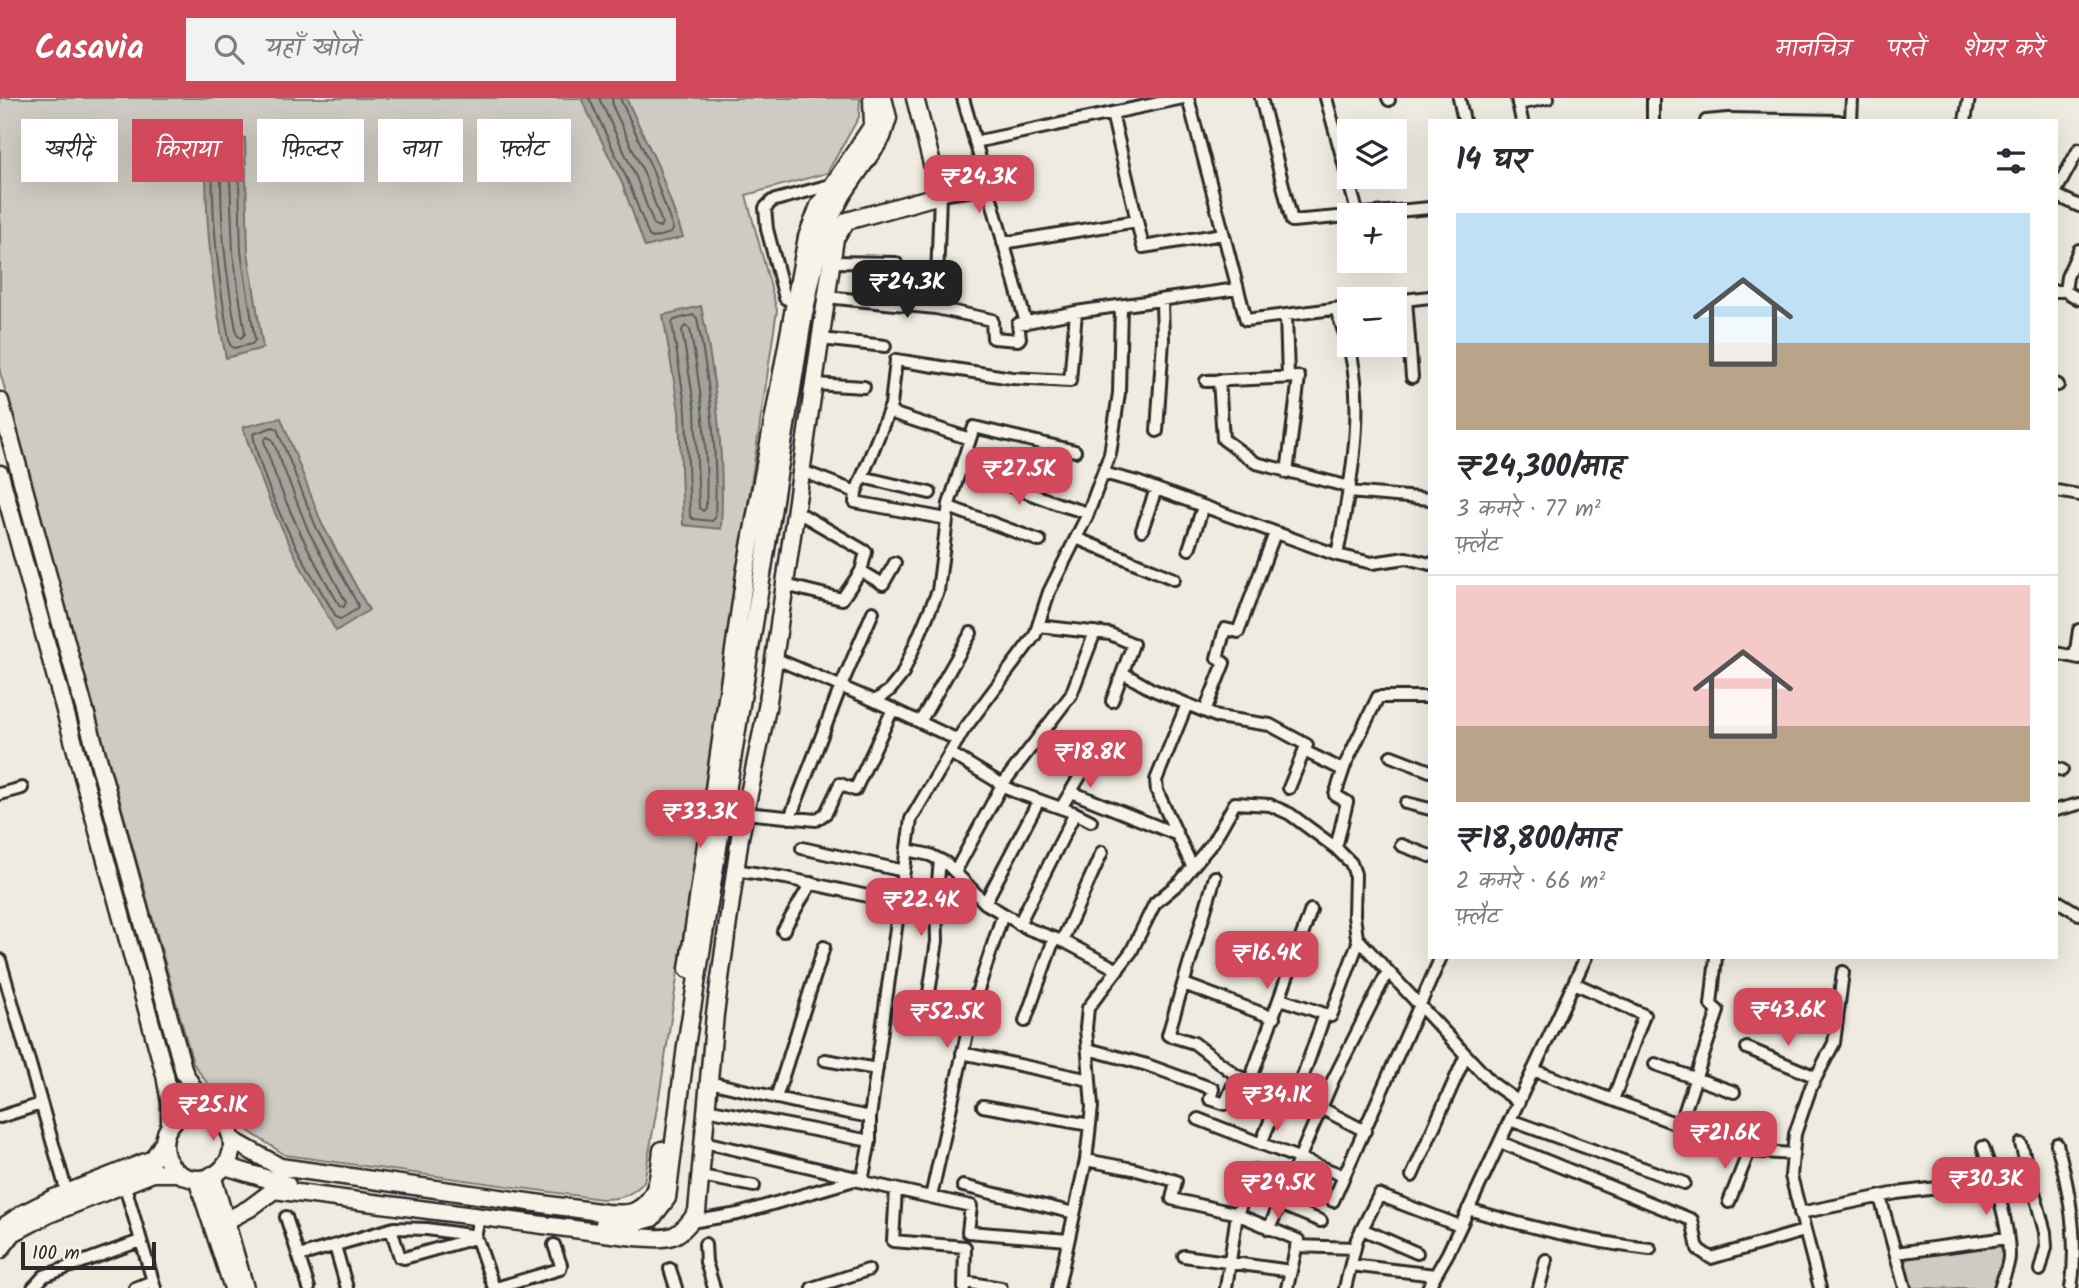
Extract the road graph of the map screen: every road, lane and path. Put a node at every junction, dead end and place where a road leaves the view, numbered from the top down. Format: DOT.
graph roads {
  1 [pos="872,98"];
  2 [pos="884,98"];
  3 [pos="915,98"];
  4 [pos="963,98"];
  5 [pos="1186,98"];
  6 [pos="1261,98"];
  7 [pos="1326,98"];
  8 [pos="1459,98"];
  9 [pos="1548,98"];
  10 [pos="1653,98"];
  11 [pos="1852,98"];
  12 [pos="1969,98"];
  13 [pos="1518,101"];
  14 [pos="1112,113"];
  15 [pos="1464,119"];
  16 [pos="1522,119"];
  17 [pos="1653,119"];
  18 [pos="1851,119"];
  19 [pos="1965,119"];
  20 [pos="975,142"];
  21 [pos="2079,149"];
  22 [pos="988,188"];
  23 [pos="838,189"];
  24 [pos="2058,189"];
  25 [pos="2058,194"];
  26 [pos="940,195"];
  27 [pos="1350,203"];
  28 [pos="2079,206"];
  29 [pos="1428,208"];
  30 [pos="1407,210"];
  31 [pos="1337,217"];
  32 [pos="1137,220"];
  33 [pos="847,221"];
  34 [pos="1223,234"];
  35 [pos="1003,243"];
  36 [pos="2079,250"];
  37 [pos="831,262"];
  38 [pos="896,263"];
  39 [pos="1237,289"];
  40 [pos="2061,291"];
  41 [pos="827,297"];
  42 [pos="1428,297"];
  43 [pos="2079,299"];
  44 [pos="1162,300"];
  45 [pos="1407,300"];
  46 [pos="795,303"];
  47 [pos="1121,306"];
  48 [pos="936,308"];
  49 [pos="1336,309"];
  50 [pos="1076,312"];
  51 [pos="1286,315"];
  52 [pos="1026,323"];
  53 [pos="821,339"];
  54 [pos="1407,345"];
  55 [pos="885,346"];
  56 [pos="1288,377"];
  57 [pos="1412,377"];
  58 [pos="1219,380"];
  59 [pos="1206,381"];
  60 [pos="814,384"];
  61 [pos="864,387"];
  62 [pos="0,401"];
  63 [pos="889,412"];
  64 [pos="1157,431"];
  65 [pos="970,439"];
  66 [pos="1075,451"];
  67 [pos="961,467"];
  68 [pos="802,471"];
  69 [pos="1287,472"];
  70 [pos="1103,473"];
  71 [pos="0,474"];
  72 [pos="862,477"];
  73 [pos="1156,489"];
  74 [pos="1350,489"];
  75 [pos="856,492"];
  76 [pos="2058,492"];
  77 [pos="930,493"];
  78 [pos="2079,495"];
  79 [pos="1428,499"];
  80 [pos="1203,507"];
  81 [pos="796,511"];
  82 [pos="948,513"];
  83 [pos="1088,513"];
  84 [pos="1142,530"];
  85 [pos="1275,533"];
  86 [pos="1076,538"];
  87 [pos="1040,541"];
  88 [pos="1189,549"];
  89 [pos="1337,555"];
  90 [pos="895,563"];
  91 [pos="1428,564"];
  92 [pos="861,571"];
  93 [pos="1174,579"];
  94 [pos="785,585"];
  95 [pos="873,612"];
  96 [pos="1038,626"];
  97 [pos="2079,630"];
  98 [pos="1095,632"];
  99 [pos="971,633"];
  100 [pos="2058,653"];
  101 [pos="774,658"];
  102 [pos="2077,658"];
  103 [pos="1123,674"];
  104 [pos="841,686"];
  105 [pos="1428,697"];
  106 [pos="875,701"];
  107 [pos="1112,701"];
  108 [pos="1188,704"];
  109 [pos="893,709"];
  110 [pos="1205,711"];
  111 [pos="920,722"];
  112 [pos="958,740"];
  113 [pos="1304,751"];
  114 [pos="950,753"];
  115 [pos="1391,756"];
  116 [pos="1092,757"];
  117 [pos="1343,770"];
  118 [pos="1428,770"];
  119 [pos="1002,785"];
  120 [pos="22,788"];
  121 [pos="1289,788"];
  122 [pos="1071,792"];
  123 [pos="0,794"];
  124 [pos="1039,800"];
  125 [pos="1405,803"];
  126 [pos="2079,804"];
  127 [pos="1061,808"];
  128 [pos="1428,809"];
  129 [pos="2058,809"];
  130 [pos="1075,813"];
  131 [pos="745,814"];
  132 [pos="790,818"];
  133 [pos="1091,821"];
  134 [pos="1176,834"];
  135 [pos="1401,845"];
  136 [pos="802,848"];
  137 [pos="1336,848"];
  138 [pos="907,850"];
  139 [pos="1102,852"];
  140 [pos="1428,855"];
  141 [pos="940,860"];
  142 [pos="1192,866"];
  143 [pos="904,871"];
  144 [pos="955,872"];
  145 [pos="734,876"];
  146 [pos="1215,877"];
  147 [pos="713,880"];
  148 [pos="811,883"];
  149 [pos="2058,901"];
  150 [pos="899,903"];
  151 [pos="985,903"];
  152 [pos="1311,910"];
  153 [pos="1003,914"];
  154 [pos="2079,914"];
  155 [pos="1019,924"];
  156 [pos="783,931"];
  157 [pos="1058,940"];
  158 [pos="1359,940"];
  159 [pos="824,947"];
  160 [pos="1440,959"];
  161 [pos="1585,959"];
  162 [pos="1716,959"];
  163 [pos="0,960"];
  164 [pos="1118,970"];
  165 [pos="1388,971"];
  166 [pos="1843,972"];
  167 [pos="1574,983"];
  168 [pos="1184,984"];
  169 [pos="1281,999"];
  170 [pos="1421,1006"];
  171 [pos="1325,1014"];
  172 [pos="1274,1018"];
  173 [pos="925,1019"];
  174 [pos="1025,1021"];
  175 [pos="1747,1048"];
  176 [pos="1088,1049"];
  177 [pos="962,1053"];
  178 [pos="1466,1055"];
  179 [pos="825,1060"];
  180 [pos="1655,1064"];
  181 [pos="877,1069"];
  182 [pos="1533,1070"];
  183 [pos="1237,1076"];
  184 [pos="1816,1077"];
  185 [pos="1696,1078"];
  186 [pos="1090,1080"];
  187 [pos="709,1082"];
  188 [pos="1250,1082"];
  189 [pos="1734,1092"];
  190 [pos="1281,1093"];
  191 [pos="776,1098"];
  192 [pos="1295,1098"];
  193 [pos="1210,1099"];
  194 [pos="1613,1100"];
  195 [pos="1519,1102"];
  196 [pos="41,1104"];
  197 [pos="1225,1104"];
  198 [pos="983,1106"];
  199 [pos="706,1108"];
  200 [pos="1321,1108"];
  201 [pos="206,1111"];
  202 [pos="0,1116"];
  203 [pos="870,1117"];
  204 [pos="1510,1120"];
  205 [pos="170,1124"];
  206 [pos="1090,1125"];
  207 [pos="1680,1125"];
  208 [pos="1217,1127"];
  209 [pos="1365,1131"];
  210 [pos="232,1140"];
  211 [pos="870,1141"];
  212 [pos="164,1142"];
  213 [pos="704,1142"];
  214 [pos="1500,1142"];
  215 [pos="1261,1144"];
  216 [pos="2021,1144"];
  217 [pos="2057,1144"];
  218 [pos="1983,1147"];
  219 [pos="1749,1151"];
  220 [pos="1793,1154"];
  221 [pos="1299,1158"];
  222 [pos="1086,1160"];
  223 [pos="1255,1170"];
  224 [pos="177,1172"];
  225 [pos="212,1173"];
  226 [pos="701,1176"];
  227 [pos="1344,1176"];
  228 [pos="1412,1176"];
  229 [pos="860,1181"];
  230 [pos="1994,1181"];
  231 [pos="124,1183"];
  232 [pos="1684,1183"];
  233 [pos="754,1186"];
  234 [pos="962,1186"];
  235 [pos="896,1189"];
  236 [pos="1247,1191"];
  237 [pos="67,1193"];
  238 [pos="931,1197"];
  239 [pos="1880,1197"];
  240 [pos="1333,1201"];
  241 [pos="1729,1202"];
  242 [pos="1280,1204"];
  243 [pos="1468,1209"];
  244 [pos="1074,1213"];
  245 [pos="1800,1213"];
  246 [pos="1237,1214"];
  247 [pos="286,1217"];
  248 [pos="479,1217"];
  249 [pos="1321,1221"];
  250 [pos="691,1222"];
  251 [pos="219,1225"];
  252 [pos="1460,1226"];
  253 [pos="0,1229"];
  254 [pos="391,1229"];
  255 [pos="1269,1229"];
  256 [pos="1362,1229"];
  257 [pos="1804,1231"];
  258 [pos="475,1238"];
  259 [pos="2007,1238"];
  260 [pos="140,1241"];
  261 [pos="1068,1241"];
  262 [pos="705,1244"];
  263 [pos="554,1245"];
  264 [pos="335,1246"];
  265 [pos="1296,1246"];
  266 [pos="1355,1248"];
  267 [pos="1650,1249"];
  268 [pos="0,1250"];
  269 [pos="1417,1253"];
  270 [pos="1896,1253"];
  271 [pos="299,1256"];
  272 [pos="1184,1256"];
  273 [pos="1546,1260"];
  274 [pos="1228,1263"];
  275 [pos="1351,1265"];
  276 [pos="670,1269"];
  277 [pos="867,1270"];
  278 [pos="2040,1270"];
  279 [pos="1291,1271"];
  280 [pos="1435,1275"];
  281 [pos="154,1284"];
  282 [pos="964,1285"];
  283 [pos="33,1288"];
  284 [pos="135,1288"];
  285 [pos="233,1288"];
  286 [pos="245,1288"];
  287 [pos="309,1288"];
  288 [pos="347,1288"];
  289 [pos="495,1288"];
  290 [pos="676,1288"];
  291 [pos="714,1288"];
  292 [pos="812,1288"];
  293 [pos="1001,1288"];
  294 [pos="1058,1288"];
  295 [pos="1226,1288"];
  296 [pos="1287,1288"];
  297 [pos="1345,1288"];
  298 [pos="1428,1288"];
  299 [pos="1539,1288"];
  300 [pos="1820,1288"];
  301 [pos="1905,1288"];
  302 [pos="2000,1288"];
  303 [pos="2071,1288"];
  1 -- 23 [label="street"];
  2 -- 23 [label="street"];
  3 -- 26 [label="street"];
  4 -- 20 [label="street"];
  5 -- 14 [label="street"];
  5 -- 34 [label="street"];
  6 -- 31 [label="street"];
  7 -- 27 [label="street"];
  8 -- 15 [label="street"];
  9 -- 13 [label="street"];
  10 -- 17 [label="street"];
  11 -- 18 [label="street"];
  12 -- 19 [label="street"];
  13 -- 16 [label="street"];
  14 -- 20 [label="street"];
  14 -- 32 [label="street"];
  20 -- 22 [label="street"];
  21 -- 24 [label="street"];
  22 -- 26 [label="street"];
  22 -- 35 [label="street"];
  23 -- 33 [label="street"];
  23 -- 46 [label="street"];
  23 -- 46 [label="street"];
  23 -- 147 [label="street"];
  25 -- 28 [label="street"];
  26 -- 33 [label="street"];
  26 -- 48 [label="street"];
  29 -- 30 [label="street"];
  32 -- 34 [label="street"];
  32 -- 35 [label="street"];
  33 -- 37 [label="street"];
  34 -- 39 [label="street"];
  35 -- 52 [label="street"];
  36 -- 40 [label="street"];
  37 -- 38 [label="street"];
  37 -- 41 [label="street"];
  39 -- 44 [label="street"];
  39 -- 51 [label="street"];
  40 -- 43 [label="street"];
  41 -- 48 [label="street"];
  41 -- 53 [label="street"];
  42 -- 45 [label="street"];
  44 -- 47 [label="street"];
  44 -- 64 [label="street"];
  46 -- 210 [label="street"];
  47 -- 50 [label="street"];
  47 -- 70 [label="street"];
  48 -- 52 [label="street"];
  49 -- 51 [label="street"];
  49 -- 74 [label="street"];
  50 -- 52 [label="street"];
  50 -- 63 [label="street"];
  51 -- 56 [label="street"];
  53 -- 55 [label="street"];
  53 -- 60 [label="street"];
  54 -- 57 [label="street"];
  56 -- 58 [label="street"];
  56 -- 69 [label="street"];
  58 -- 59 [label="street"];
  58 -- 69 [label="street"];
  60 -- 61 [label="street"];
  60 -- 68 [label="street"];
  62 -- 201 [label="street"];
  63 -- 65 [label="street"];
  63 -- 72 [label="street"];
  65 -- 66 [label="street"];
  65 -- 67 [label="street"];
  67 -- 82 [label="street"];
  67 -- 83 [label="street"];
  68 -- 75 [label="street"];
  68 -- 81 [label="street"];
  69 -- 74 [label="street"];
  70 -- 73 [label="street"];
  70 -- 83 [label="street"];
  71 -- 205 [label="street"];
  72 -- 75 [label="street"];
  72 -- 77 [label="street"];
  73 -- 80 [label="street"];
  73 -- 84 [label="street"];
  74 -- 79 [label="street"];
  74 -- 89 [label="street"];
  75 -- 82 [label="street"];
  76 -- 78 [label="street"];
  80 -- 85 [label="street"];
  80 -- 88 [label="street"];
  81 -- 92 [label="street"];
  81 -- 94 [label="street"];
  82 -- 87 [label="street"];
  82 -- 106 [label="street"];
  83 -- 86 [label="street"];
  85 -- 89 [label="street"];
  85 -- 110 [label="street"];
  86 -- 93 [label="street"];
  86 -- 96 [label="street"];
  89 -- 91 [label="street"];
  90 -- 92 [label="street"];
  92 -- 94 [label="street"];
  94 -- 101 [label="street"];
  95 -- 104 [label="street"];
  96 -- 98 [label="street"];
  96 -- 112 [label="street"];
  97 -- 102 [label="street"];
  98 -- 103 [label="street"];
  98 -- 119 [label="street"];
  99 -- 111 [label="street"];
  100 -- 102 [label="street"];
  101 -- 104 [label="street"];
  101 -- 131 [label="street"];
  103 -- 107 [label="street"];
  103 -- 108 [label="street"];
  104 -- 106 [label="street"];
  104 -- 132 [label="street"];
  105 -- 117 [label="street"];
  106 -- 109 [label="street"];
  108 -- 110 [label="street"];
  108 -- 134 [label="street"];
  109 -- 111 [label="street"];
  109 -- 132 [label="street"];
  110 -- 113 [label="street"];
  111 -- 112 [label="street"];
  112 -- 114 [label="street"];
  113 -- 117 [label="street"];
  113 -- 121 [label="street"];
  114 -- 119 [label="street"];
  114 -- 138 [label="street"];
  115 -- 118 [label="street"];
  116 -- 122 [label="street"];
  117 -- 137 [label="street"];
  119 -- 124 [label="street"];
  119 -- 144 [label="street"];
  120 -- 123 [label="street"];
  122 -- 127 [label="street"];
  122 -- 134 [label="street"];
  124 -- 127 [label="street"];
  124 -- 151 [label="street"];
  125 -- 128 [label="street"];
  126 -- 129 [label="street"];
  127 -- 130 [label="street"];
  130 -- 133 [label="street"];
  130 -- 155 [label="street"];
  131 -- 132 [label="street"];
  131 -- 145 [label="street"];
  134 -- 142 [label="street"];
  135 -- 140 [label="street"];
  136 -- 143 [label="street"];
  137 -- 142 [label="street"];
  137 -- 158 [label="street"];
  138 -- 141 [label="street"];
  138 -- 143 [label="street"];
  139 -- 157 [label="street"];
  141 -- 144 [label="street"];
  141 -- 173 [label="street"];
  142 -- 164 [label="street"];
  143 -- 150 [label="street"];
  144 -- 151 [label="street"];
  145 -- 147 [label="street"];
  145 -- 148 [label="street"];
  145 -- 187 [label="street"];
  146 -- 168 [label="street"];
  147 -- 225 [label="street"];
  148 -- 150 [label="street"];
  148 -- 156 [label="street"];
  149 -- 154 [label="street"];
  150 -- 181 [label="street"];
  151 -- 153 [label="street"];
  152 -- 169 [label="street"];
  153 -- 155 [label="street"];
  153 -- 177 [label="street"];
  155 -- 157 [label="street"];
  157 -- 164 [label="street"];
  157 -- 174 [label="street"];
  158 -- 165 [label="street"];
  158 -- 171 [label="street"];
  159 -- 191 [label="street"];
  160 -- 170 [label="street"];
  161 -- 167 [label="street"];
  162 -- 185 [label="street"];
  163 -- 196 [label="street"];
  164 -- 176 [label="street"];
  165 -- 170 [label="street"];
  165 -- 200 [label="street"];
  166 -- 184 [label="street"];
  167 -- 182 [label="street"];
  167 -- 194 [label="street"];
  168 -- 172 [label="street"];
  168 -- 183 [label="street"];
  169 -- 171 [label="street"];
  169 -- 172 [label="street"];
  170 -- 178 [label="street"];
  170 -- 209 [label="street"];
  171 -- 192 [label="street"];
  172 -- 188 [label="street"];
  175 -- 184 [label="street"];
  176 -- 186 [label="street"];
  176 -- 193 [label="street"];
  177 -- 186 [label="street"];
  177 -- 238 [label="street"];
  178 -- 195 [label="street"];
  178 -- 228 [label="street"];
  179 -- 181 [label="street"];
  180 -- 185 [label="street"];
  181 -- 203 [label="street"];
  182 -- 194 [label="street"];
  182 -- 195 [label="street"];
  183 -- 188 [label="street"];
  183 -- 197 [label="street"];
  184 -- 220 [label="street"];
  185 -- 189 [label="street"];
  185 -- 207 [label="street"];
  186 -- 206 [label="street"];
  187 -- 191 [label="street"];
  187 -- 199 [label="street"];
  188 -- 190 [label="street"];
  190 -- 192 [label="street"];
  190 -- 215 [label="street"];
  191 -- 203 [label="street"];
  192 -- 200 [label="street"];
  193 -- 197 [label="street"];
  193 -- 208 [label="street"];
  194 -- 207 [label="street"];
  195 -- 204 [label="street"];
  196 -- 202 [label="street"];
  196 -- 237 [label="street"];
  197 -- 208 [label="street"];
  198 -- 206 [label="street"];
  199 -- 211 [label="street"];
  199 -- 213 [label="street"];
  200 -- 209 [label="street"];
  200 -- 221 [label="street"];
  201 -- 205 [label="street"];
  201 -- 210 [label="street"];
  203 -- 211 [label="street"];
  204 -- 214 [label="street"];
  204 -- 232 [label="street"];
  205 -- 212 [label="street"];
  206 -- 222 [label="street"];
  207 -- 219 [label="street"];
  208 -- 215 [label="street"];
  209 -- 227 [label="street"];
  210 -- 225 [label="street"];
  211 -- 229 [label="street"];
  212 -- 224 [label="street"];
  212 -- 237 [label="street"];
  213 -- 226 [label="street"];
  213 -- 229 [label="street"];
  214 -- 243 [label="street"];
  214 -- 257 [label="street"];
  215 -- 221 [label="street"];
  216 -- 278 [label="street"];
  217 -- 303 [label="street"];
  218 -- 230 [label="street"];
  219 -- 220 [label="street"];
  219 -- 241 [label="street"];
  220 -- 245 [label="street"];
  221 -- 227 [label="street"];
  221 -- 242 [label="street"];
  222 -- 244 [label="street"];
  222 -- 246 [label="street"];
  223 -- 236 [label="street"];
  224 -- 225 [label="street"];
  224 -- 231 [label="street"];
  225 -- 251 [label="street"];
  226 -- 233 [label="street"];
  226 -- 250 [label="street"];
  227 -- 240 [label="street"];
  229 -- 235 [label="street"];
  229 -- 250 [label="street"];
  230 -- 239 [label="street"];
  230 -- 259 [label="street"];
  231 -- 260 [label="street"];
  231 -- 268 [label="street"];
  234 -- 244 [label="street"];
  235 -- 238 [label="street"];
  235 -- 282 [label="street"];
  236 -- 242 [label="street"];
  236 -- 246 [label="street"];
  237 -- 253 [label="street"];
  238 -- 261 [label="street"];
  239 -- 245 [label="street"];
  239 -- 270 [label="street"];
  242 -- 249 [label="street"];
  242 -- 255 [label="street"];
  243 -- 252 [label="street"];
  243 -- 267 [label="street"];
  244 -- 261 [label="street"];
  245 -- 257 [label="street"];
  246 -- 255 [label="street"];
  246 -- 274 [label="street"];
  247 -- 271 [label="street"];
  248 -- 250 [label="street"];
  248 -- 251 [label="street"];
  248 -- 258 [label="street"];
  251 -- 285 [label="street"];
  251 -- 286 [label="street"];
  252 -- 256 [label="street"];
  252 -- 280 [label="street"];
  254 -- 258 [label="street"];
  254 -- 258 [label="street"];
  254 -- 264 [label="street"];
  255 -- 265 [label="street"];
  256 -- 266 [label="street"];
  256 -- 269 [label="street"];
  257 -- 300 [label="street"];
  258 -- 289 [label="street"];
  259 -- 270 [label="street"];
  259 -- 302 [label="street"];
  260 -- 281 [label="street"];
  260 -- 283 [label="street"];
  261 -- 294 [label="street"];
  262 -- 291 [label="street"];
  263 -- 289 [label="street"];
  264 -- 271 [label="street"];
  264 -- 288 [label="street"];
  265 -- 266 [label="street"];
  265 -- 279 [label="street"];
  266 -- 275 [label="street"];
  270 -- 301 [label="street"];
  271 -- 287 [label="street"];
  272 -- 274 [label="street"];
  273 -- 299 [label="street"];
  274 -- 279 [label="street"];
  274 -- 295 [label="street"];
  275 -- 280 [label="street"];
  275 -- 297 [label="street"];
  276 -- 290 [label="street"];
  277 -- 292 [label="street"];
  279 -- 296 [label="street"];
  280 -- 298 [label="street"];
  281 -- 284 [label="street"];
  282 -- 293 [label="street"];
}
